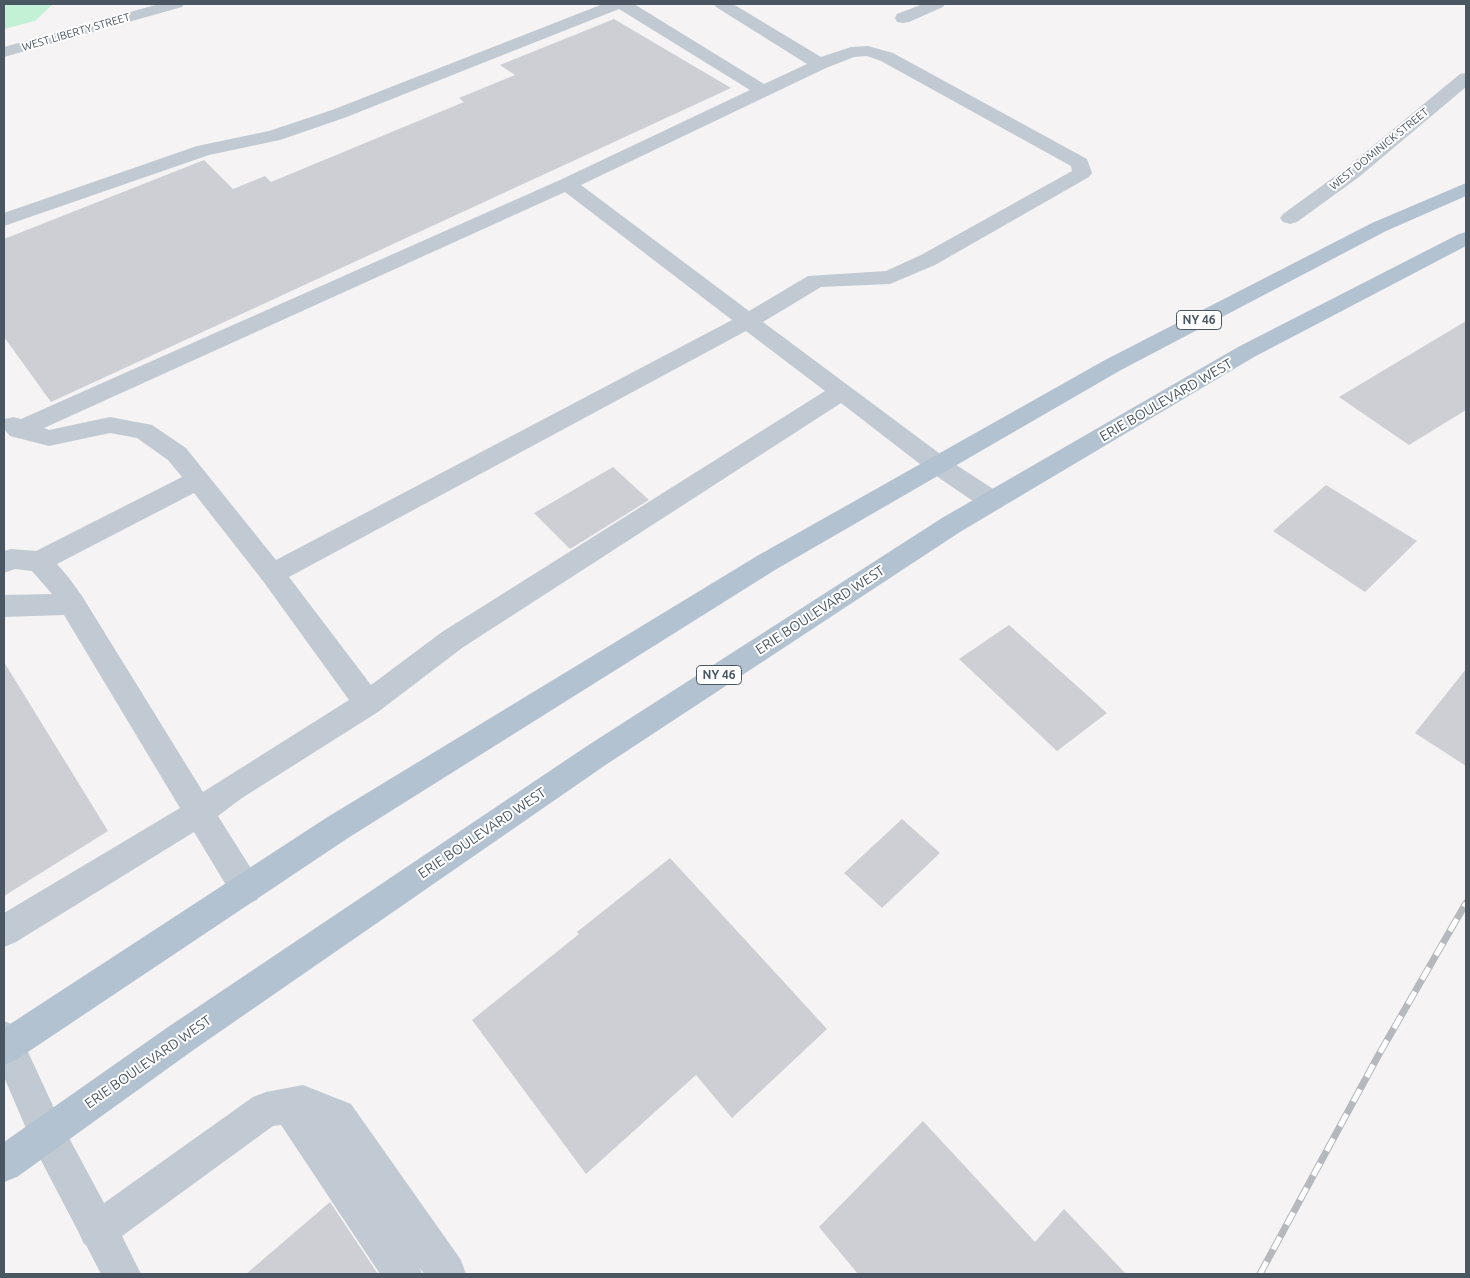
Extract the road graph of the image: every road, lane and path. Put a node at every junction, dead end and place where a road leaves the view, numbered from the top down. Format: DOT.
graph roads {
  1 [pos="176,4"];
  2 [pos="617,4"];
  3 [pos="623,4"];
  4 [pos="722,4"];
  5 [pos="937,4"];
  6 [pos="903,18"];
  7 [pos="4,52"];
  8 [pos="820,64"];
  9 [pos="1466,78"];
  10 [pos="763,91"];
  11 [pos="567,184"];
  12 [pos="1466,189"];
  13 [pos="1290,218"];
  14 [pos="4,220"];
  15 [pos="1466,238"];
  16 [pos="748,320"];
  17 [pos="841,392"];
  18 [pos="11,424"];
  19 [pos="938,465"];
  20 [pos="197,480"];
  21 [pos="992,501"];
  22 [pos="39,561"];
  23 [pos="4,563"];
  24 [pos="272,574"];
  25 [pos="72,604"];
  26 [pos="4,606"];
  27 [pos="368,703"];
  28 [pos="198,813"];
  29 [pos="246,889"];
  30 [pos="8,919"];
  31 [pos="5,1044"];
  32 [pos="289,1105"];
  33 [pos="47,1134"];
  34 [pos="4,1164"];
  35 [pos="97,1231"];
  36 [pos="122,1274"];
  37 [pos="403,1274"];
  38 [pos="447,1274"];
  1 -- 7 [label="street, WEST LIBERTY STREET"];
  2 -- 14 [label="street"];
  3 -- 10 [label="street"];
  4 -- 8 [label="street"];
  5 -- 6 [label="street"];
  8 -- 10 [label="street"];
  8 -- 16 [label="street"];
  9 -- 13 [label="street, WEST DOMINICK STREET"];
  10 -- 11 [label="street"];
  11 -- 16 [label="street"];
  11 -- 18 [label="street"];
  12 -- 19 [label="main road, NY 46"];
  15 -- 21 [label="main road, ERIE BOULEVARD WEST / NY 46"];
  16 -- 17 [label="street"];
  16 -- 24 [label="street"];
  17 -- 19 [label="street"];
  17 -- 27 [label="street"];
  18 -- 20 [label="street"];
  19 -- 21 [label="street"];
  19 -- 29 [label="main road, NY 46"];
  20 -- 22 [label="street"];
  20 -- 24 [label="street"];
  21 -- 33 [label="main road, ERIE BOULEVARD WEST / NY 46"];
  22 -- 23 [label="street"];
  22 -- 25 [label="street"];
  24 -- 27 [label="street"];
  25 -- 26 [label="street"];
  25 -- 28 [label="street"];
  27 -- 28 [label="street"];
  28 -- 29 [label="street"];
  28 -- 30 [label="street"];
  29 -- 31 [label="main road, NY 46"];
  31 -- 33 [label="street"];
  32 -- 35 [label="street"];
  32 -- 37 [label="street"];
  32 -- 38 [label="street"];
  33 -- 34 [label="main road, ERIE BOULEVARD WEST / NY 46"];
  33 -- 35 [label="street"];
  35 -- 36 [label="street"];
}
